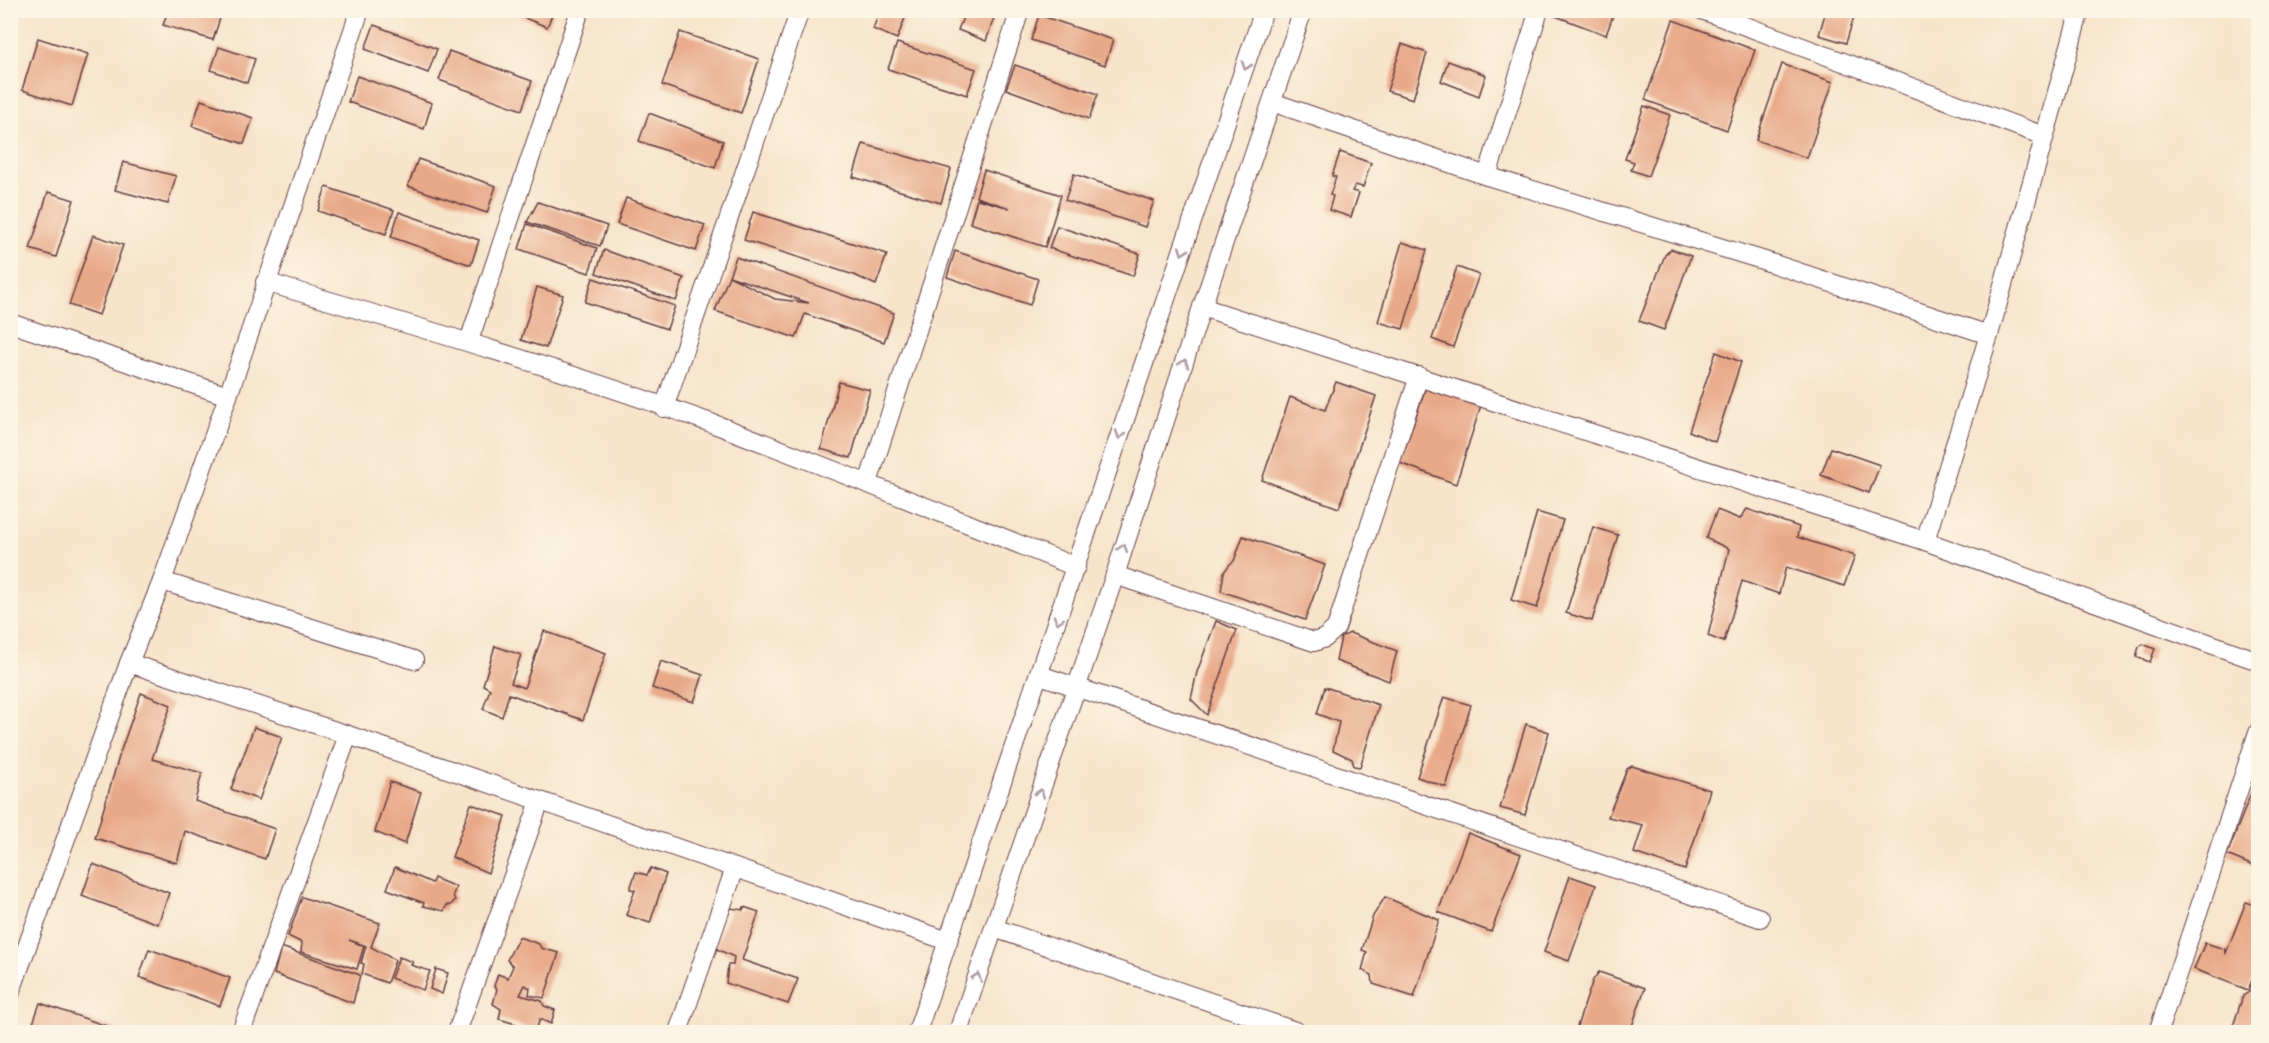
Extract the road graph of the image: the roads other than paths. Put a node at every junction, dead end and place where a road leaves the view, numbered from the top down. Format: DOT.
graph roads {
  1 [pos="360,10"];
  2 [pos="579,10"];
  3 [pos="800,10"];
  4 [pos="1020,10"];
  5 [pos="1264,10"];
  6 [pos="1302,10"];
  7 [pos="1539,10"];
  8 [pos="1702,10"];
  9 [pos="2080,10"];
  10 [pos="1272,102"];
  11 [pos="2044,136"];
  12 [pos="1487,176"];
  13 [pos="266,282"];
  14 [pos="1202,307"];
  15 [pos="10,323"];
  16 [pos="1989,335"];
  17 [pos="469,342"];
  18 [pos="1419,376"];
  19 [pos="228,396"];
  20 [pos="664,408"];
  21 [pos="868,483"];
  22 [pos="1925,541"];
  23 [pos="1076,567"];
  24 [pos="1114,575"];
  25 [pos="162,581"];
  26 [pos="414,660"];
  27 [pos="2259,661"];
  28 [pos="129,663"];
  29 [pos="1040,675"];
  30 [pos="1076,687"];
  31 [pos="2259,732"];
  32 [pos="348,735"];
  33 [pos="540,801"];
  34 [pos="735,868"];
  35 [pos="1760,918"];
  36 [pos="994,928"];
  37 [pos="948,941"];
  38 [pos="10,994"];
  39 [pos="241,1032"];
  40 [pos="457,1032"];
  41 [pos="678,1032"];
  42 [pos="917,1032"];
  43 [pos="958,1032"];
  44 [pos="1298,1032"];
  45 [pos="2158,1032"];
  1 -- 13 [label="street"];
  2 -- 17 [label="street"];
  3 -- 20 [label="street"];
  4 -- 21 [label="street"];
  5 -- 23 [label="street, one-way"];
  6 -- 10 [label="street"];
  7 -- 12 [label="street"];
  8 -- 11 [label="street"];
  9 -- 11 [label="street"];
  10 -- 12 [label="street"];
  10 -- 14 [label="street"];
  11 -- 16 [label="street"];
  12 -- 16 [label="street"];
  13 -- 17 [label="street"];
  13 -- 19 [label="street"];
  14 -- 18 [label="street"];
  24 -- 14 [label="street, one-way"];
  15 -- 19 [label="street"];
  16 -- 22 [label="street"];
  17 -- 20 [label="street"];
  18 -- 22 [label="street"];
  18 -- 24 [label="street"];
  19 -- 25 [label="street"];
  20 -- 21 [label="street"];
  21 -- 23 [label="street"];
  22 -- 27 [label="street"];
  23 -- 29 [label="street, one-way"];
  24 -- 30 [label="street"];
  25 -- 26 [label="street"];
  25 -- 28 [label="street"];
  28 -- 32 [label="street"];
  28 -- 38 [label="street"];
  29 -- 30 [label="street"];
  29 -- 37 [label="street"];
  30 -- 35 [label="street"];
  36 -- 30 [label="street, one-way"];
  31 -- 45 [label="street"];
  32 -- 33 [label="street"];
  32 -- 39 [label="street"];
  33 -- 34 [label="street"];
  33 -- 40 [label="street"];
  34 -- 37 [label="street"];
  34 -- 41 [label="street"];
  43 -- 36 [label="street, one-way"];
  36 -- 44 [label="street"];
  37 -- 42 [label="street"];
}
